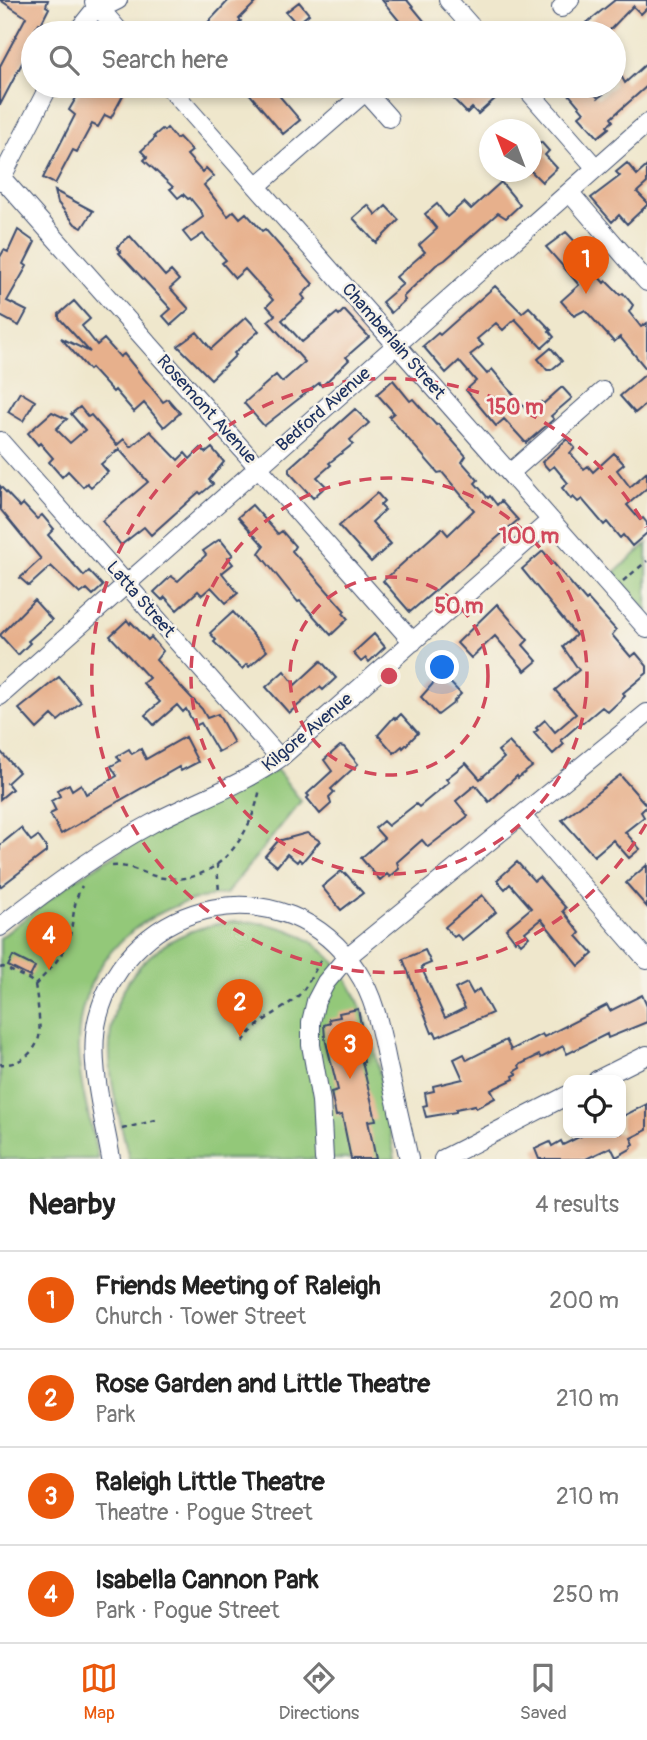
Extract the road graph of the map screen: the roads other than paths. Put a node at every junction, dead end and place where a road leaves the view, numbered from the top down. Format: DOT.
graph roads {
  1 [pos="118,0"];
  2 [pos="449,0"];
  3 [pos="96,4"];
  4 [pos="85,21"];
  5 [pos="111,21"];
  6 [pos="467,21"];
  7 [pos="43,98"];
  8 [pos="179,98"];
  9 [pos="357,98"];
  10 [pos="375,98"];
  11 [pos="535,98"];
  12 [pos="389,118"];
  13 [pos="647,123"];
  14 [pos="596,168"];
  15 [pos="1,178"];
  16 [pos="257,186"];
  17 [pos="569,192"];
  18 [pos="647,282"];
  19 [pos="397,344"];
  20 [pos="603,391"];
  21 [pos="0,440"];
  22 [pos="257,467"];
  23 [pos="510,473"];
  24 [pos="551,520"];
  25 [pos="127,583"];
  26 [pos="647,629"];
  27 [pos="414,642"];
  28 [pos="0,696"];
  29 [pos="647,713"];
  30 [pos="281,758"];
  31 [pos="522,816"];
  32 [pos="0,927"];
  33 [pos="347,957"];
  34 [pos="647,960"];
  35 [pos="647,1055"];
  36 [pos="607,1075"];
  37 [pos="563,1098"];
  38 [pos="111,1159"];
  39 [pos="324,1159"];
  40 [pos="408,1159"];
  41 [pos="443,1159"];
  1 -- 3 [label="street"];
  2 -- 6 [label="street"];
  3 -- 4 [label="street"];
  3 -- 5 [label="street"];
  7 -- 15 [label="street"];
  8 -- 16 [label="street, Chamberlain Street"];
  9 -- 16 [label="street"];
  10 -- 12 [label="street"];
  11 -- 14 [label="street"];
  13 -- 14 [label="street, Bedford Avenue"];
  14 -- 17 [label="street, Bedford Avenue"];
  15 -- 22 [label="street, Rosemont Avenue"];
  16 -- 19 [label="street, Chamberlain Street"];
  17 -- 18 [label="street"];
  17 -- 19 [label="street, Bedford Avenue"];
  19 -- 22 [label="street, Bedford Avenue"];
  19 -- 23 [label="street, Chamberlain Street"];
  20 -- 23 [label="street"];
  21 -- 25 [label="street, Latta Street"];
  22 -- 25 [label="street, Bedford Avenue"];
  22 -- 27 [label="street, Rosemont Avenue"];
  23 -- 24 [label="street, Chamberlain Street"];
  24 -- 26 [label="street, Chamberlain Street"];
  24 -- 27 [label="street, Kilgore Avenue"];
  25 -- 28 [label="street, Bedford Avenue"];
  25 -- 30 [label="street, Latta Street"];
  27 -- 30 [label="street, Kilgore Avenue"];
  29 -- 31 [label="street"];
  30 -- 32 [label="street, Kilgore Avenue"];
  31 -- 33 [label="street"];
  31 -- 34 [label="street"];
  33 -- 38 [label="street"];
  33 -- 39 [label="street"];
  33 -- 40 [label="street"];
  35 -- 36 [label="street"];
  37 -- 41 [label="street"];
}
